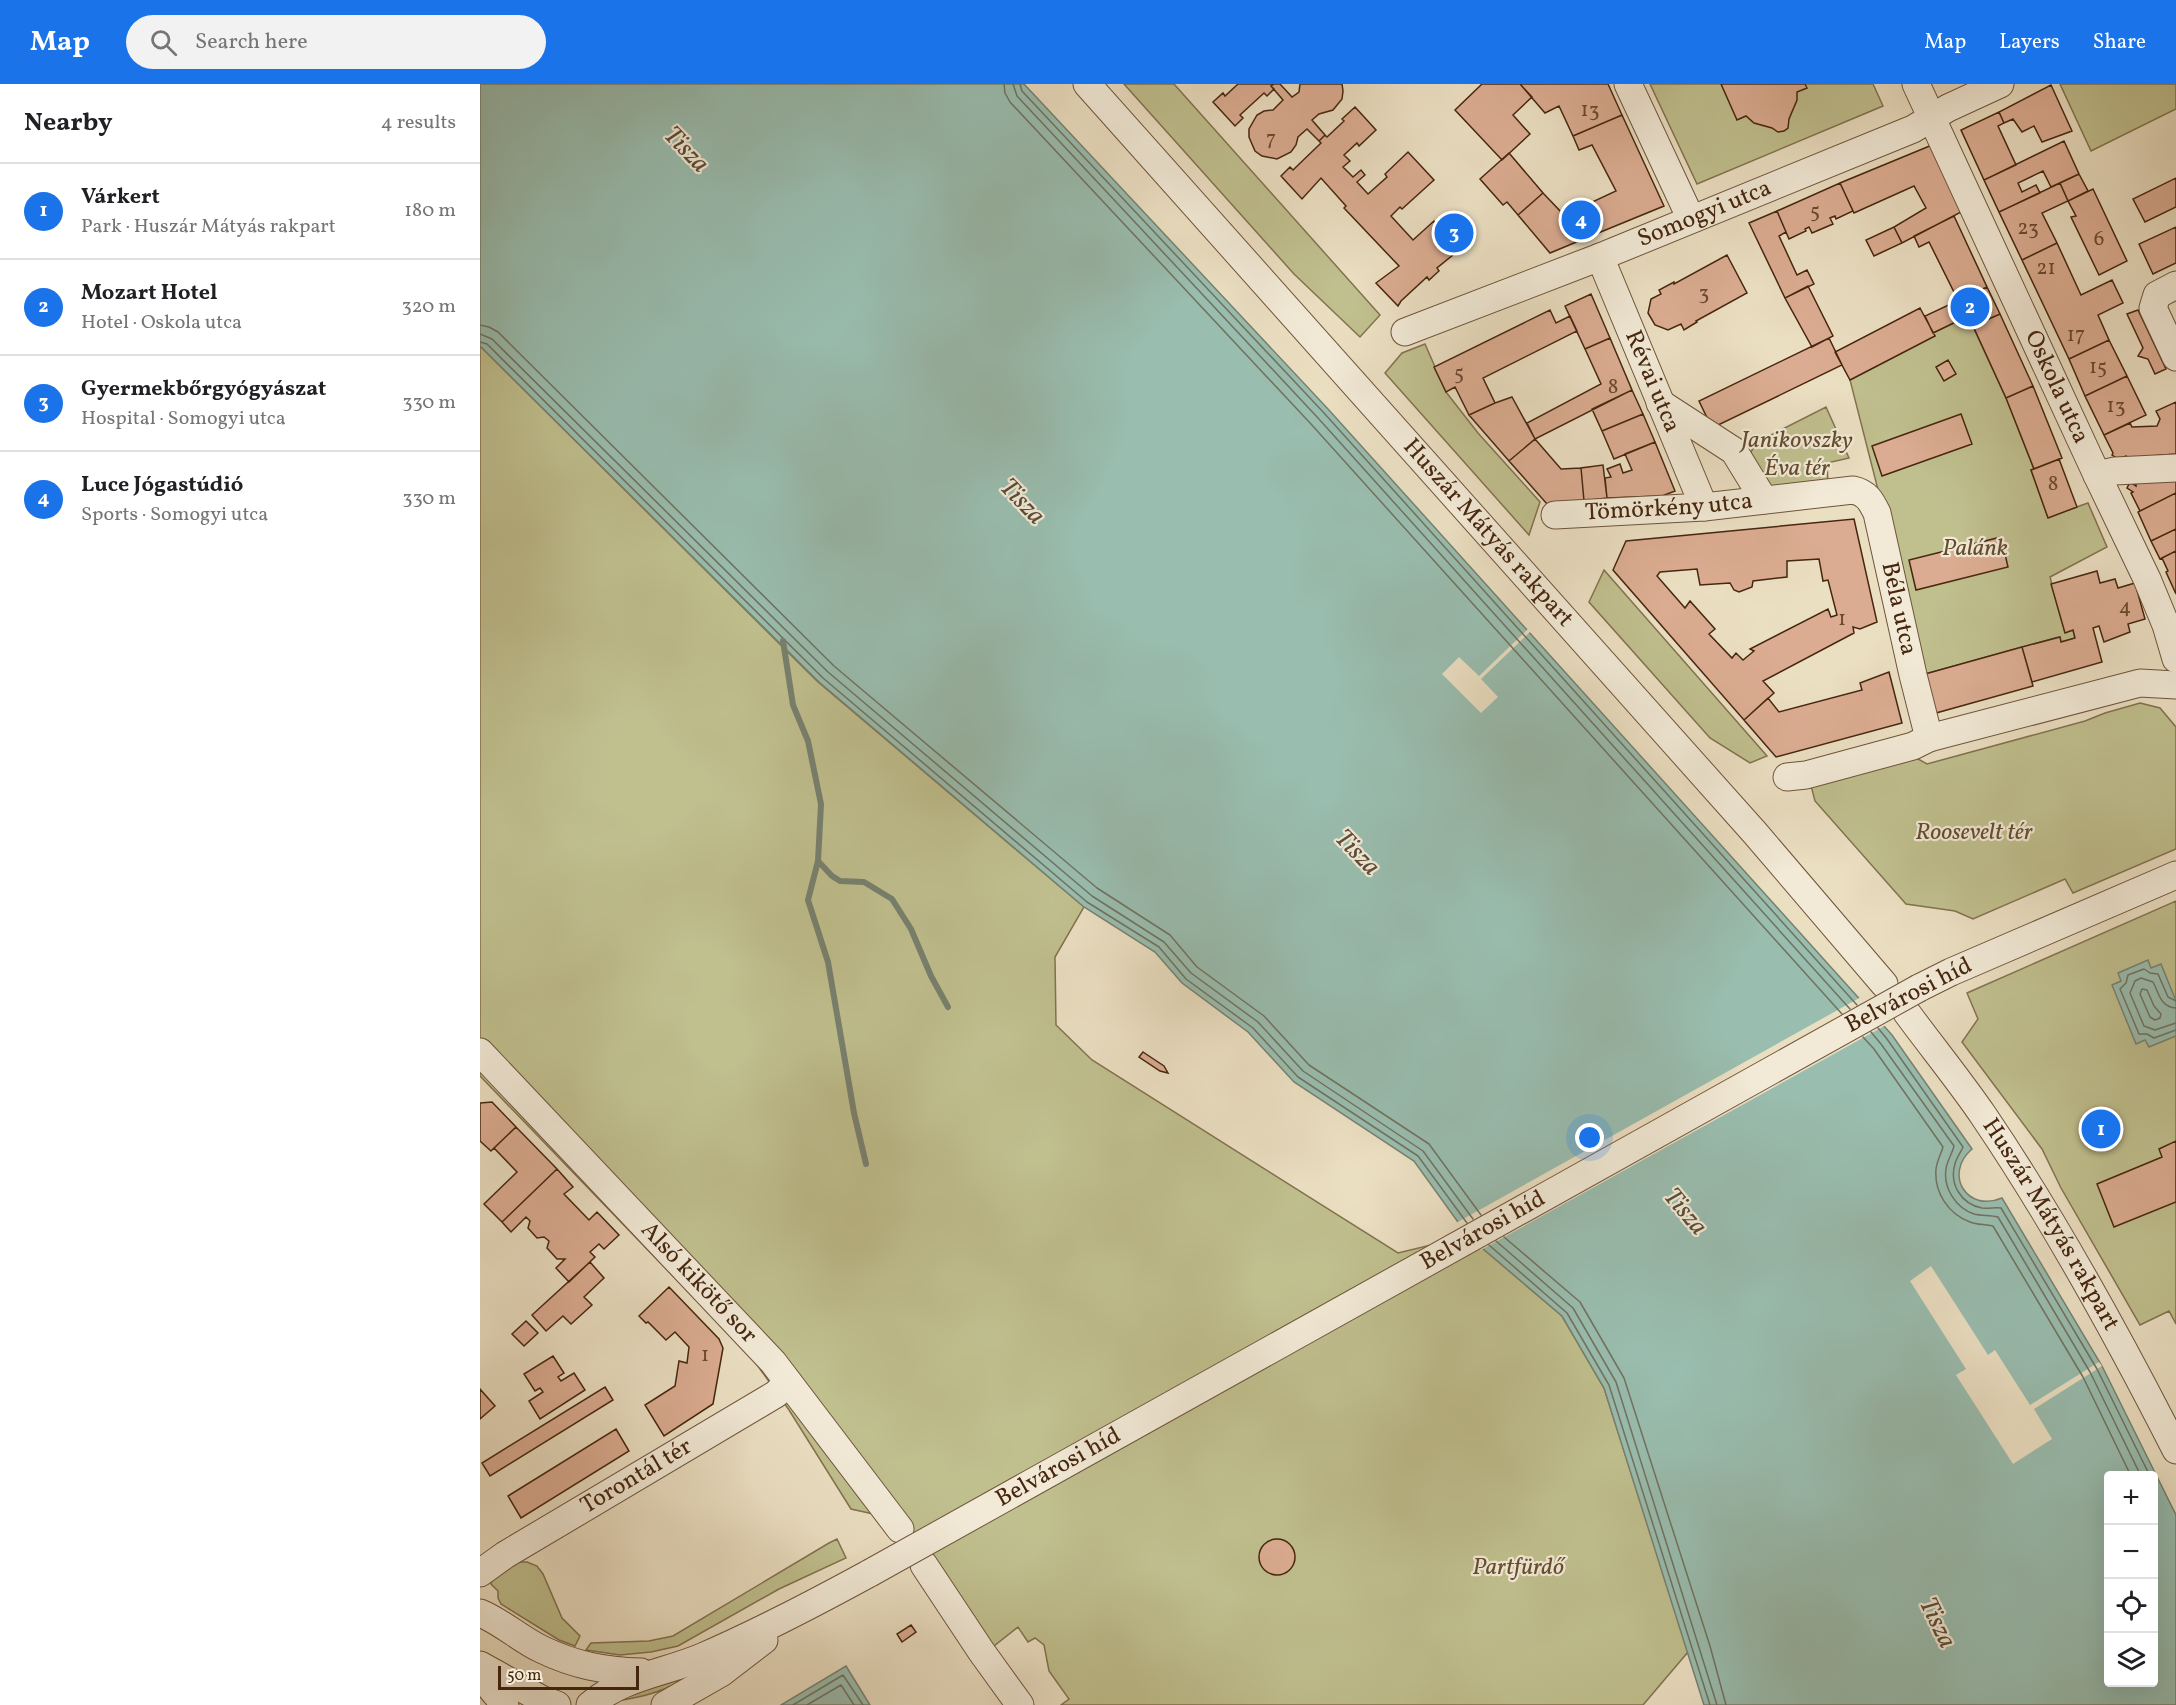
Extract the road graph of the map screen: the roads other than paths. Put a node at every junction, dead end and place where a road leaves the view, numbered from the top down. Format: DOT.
graph roads {
  1 [pos="1087,84"];
  2 [pos="1628,84"];
  3 [pos="1916,84"];
  4 [pos="2000,84"];
  5 [pos="1932,118"];
  6 [pos="1691,219"];
  7 [pos="1600,257"];
  8 [pos="2167,290"];
  9 [pos="1405,332"];
  10 [pos="2176,357"];
  11 [pos="1660,403"];
  12 [pos="2176,468"];
  13 [pos="2097,475"];
  14 [pos="1853,490"];
  15 [pos="1764,500"];
  16 [pos="1704,507"];
  17 [pos="1555,514"];
  18 [pos="2176,659"];
  19 [pos="2176,685"];
  20 [pos="1929,738"];
  21 [pos="1787,777"];
  22 [pos="2176,875"];
  23 [pos="1884,984"];
  24 [pos="1907,1013"];
  25 [pos="480,1052"];
  26 [pos="788,1382"];
  27 [pos="2176,1450"];
  28 [pos="900,1529"];
  29 [pos="924,1565"];
  30 [pos="482,1572"];
  31 [pos="802,1610"];
  32 [pos="483,1615"];
  33 [pos="480,1665"];
  34 [pos="654,1672"];
  35 [pos="480,1675"];
  36 [pos="505,1705"];
  37 [pos="557,1705"];
  38 [pos="590,1705"];
  39 [pos="665,1705"];
  40 [pos="1020,1705"];
  1 -- 23 [label="street, Huszár Mátyás rakpart"];
  2 -- 6 [label="street"];
  3 -- 5 [label="street, Oskola utca"];
  4 -- 5 [label="street, Somogyi utca"];
  5 -- 6 [label="street, Somogyi utca"];
  5 -- 13 [label="street, Oskola utca"];
  6 -- 7 [label="street, Somogyi utca"];
  7 -- 9 [label="street, Somogyi utca"];
  7 -- 11 [label="street, Révai utca"];
  8 -- 10 [label="street"];
  11 -- 15 [label="street"];
  11 -- 16 [label="street, Révai utca"];
  12 -- 13 [label="street"];
  13 -- 18 [label="street, Oskola utca"];
  14 -- 15 [label="street, Tömörkény utca"];
  14 -- 20 [label="street, Béla utca"];
  15 -- 16 [label="street, Tömörkény utca"];
  16 -- 17 [label="street, Tömörkény utca"];
  19 -- 20 [label="street"];
  20 -- 21 [label="street"];
  22 -- 31 [label="street, Belvárosi híd, bridge"];
  24 -- 27 [label="street, Huszár Mátyás rakpart"];
  25 -- 26 [label="street, Alsó kikötő sor"];
  26 -- 28 [label="street, Alsó kikötő sor"];
  26 -- 30 [label="street, Torontál tér"];
  29 -- 40 [label="street"];
  30 -- 32 [label="street, Torontál tér"];
  31 -- 34 [label="street, Belvárosi híd"];
  31 -- 39 [label="street, Belvárosi híd"];
  32 -- 34 [label="street, Torontál tér"];
  33 -- 37 [label="street"];
  34 -- 38 [label="street"];
  35 -- 36 [label="street"];
}
